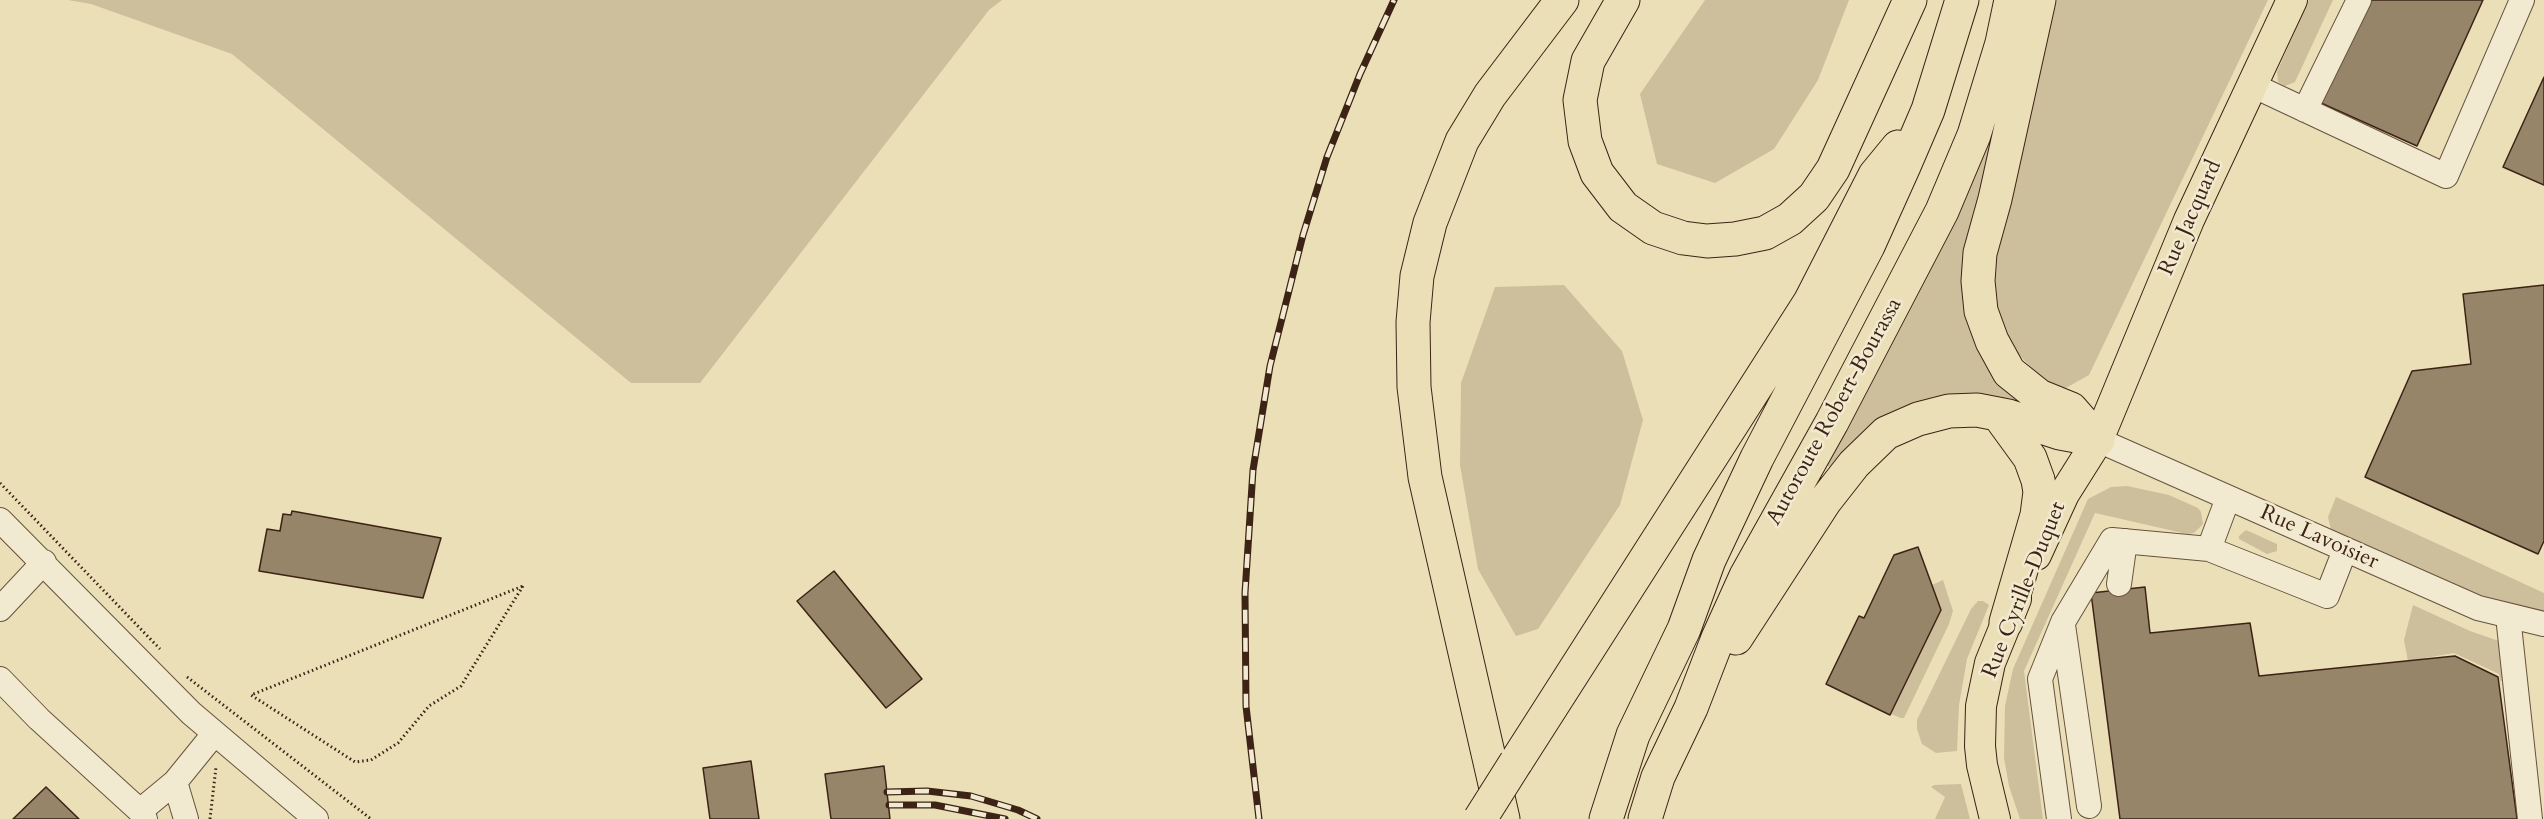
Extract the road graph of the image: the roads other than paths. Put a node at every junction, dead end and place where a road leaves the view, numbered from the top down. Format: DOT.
graph roads {
  1 [pos="1562,0"];
  2 [pos="1623,0"];
  3 [pos="1910,0"];
  4 [pos="1962,0"];
  5 [pos="2011,0"];
  6 [pos="2039,0"];
  7 [pos="2292,0"];
  8 [pos="2359,0"];
  9 [pos="2522,0"];
  10 [pos="2252,85"];
  11 [pos="1928,110"];
  12 [pos="2305,110"];
  13 [pos="1998,414"];
  14 [pos="2098,440"];
  15 [pos="2228,498"];
  16 [pos="0,520"];
  17 [pos="2125,541"];
  18 [pos="2209,549"];
  19 [pos="2345,550"];
  20 [pos="44,562"];
  21 [pos="2119,584"];
  22 [pos="0,609"];
  23 [pos="2508,616"];
  24 [pos="2006,622"];
  25 [pos="2063,622"];
  26 [pos="2544,624"];
  27 [pos="0,679"];
  28 [pos="1691,708"];
  29 [pos="214,734"];
  30 [pos="175,782"];
  31 [pos="2089,807"];
  32 [pos="147,816"];
  33 [pos="186,819"];
  34 [pos="316,819"];
  35 [pos="1480,819"];
  36 [pos="1503,819"];
  37 [pos="1606,819"];
  38 [pos="1646,819"];
  39 [pos="1995,819"];
  40 [pos="2059,819"];
  41 [pos="2530,819"];
  1 -- 36 [label="highway"];
  2 -- 3 [label="highway"];
  4 -- 11 [label="highway, Autoroute Robert-Bourassa"];
  5 -- 28 [label="highway, Autoroute Robert-Bourassa"];
  6 -- 14 [label="highway"];
  7 -- 10 [label="main road, Rue Jacquard"];
  8 -- 12 [label="street"];
  9 -- 12 [label="street"];
  10 -- 12 [label="street"];
  10 -- 14 [label="main road, Rue Jacquard"];
  11 -- 35 [label="highway, bridge"];
  11 -- 37 [label="highway, Autoroute Robert-Bourassa"];
  13 -- 14 [label="highway"];
  13 -- 24 [label="highway"];
  13 -- 28 [label="highway"];
  14 -- 15 [label="street, Rue Lavoisier"];
  14 -- 24 [label="main road, Rue Cyrille-Duquet"];
  15 -- 18 [label="street"];
  15 -- 19 [label="street, Rue Lavoisier"];
  16 -- 20 [label="street"];
  17 -- 18 [label="street"];
  17 -- 21 [label="street"];
  17 -- 25 [label="street"];
  18 -- 19 [label="street"];
  19 -- 23 [label="street, Rue Lavoisier"];
  20 -- 22 [label="street"];
  20 -- 29 [label="street"];
  23 -- 26 [label="street, Rue Lavoisier"];
  23 -- 41 [label="street"];
  24 -- 39 [label="main road, Rue Cyrille-Duquet"];
  25 -- 31 [label="street"];
  25 -- 40 [label="street"];
  27 -- 32 [label="street"];
  28 -- 38 [label="highway, Autoroute Robert-Bourassa"];
  29 -- 30 [label="street"];
  29 -- 34 [label="street"];
  30 -- 32 [label="street"];
  30 -- 33 [label="street"];
  32 -- 33 [label="street"];
}
